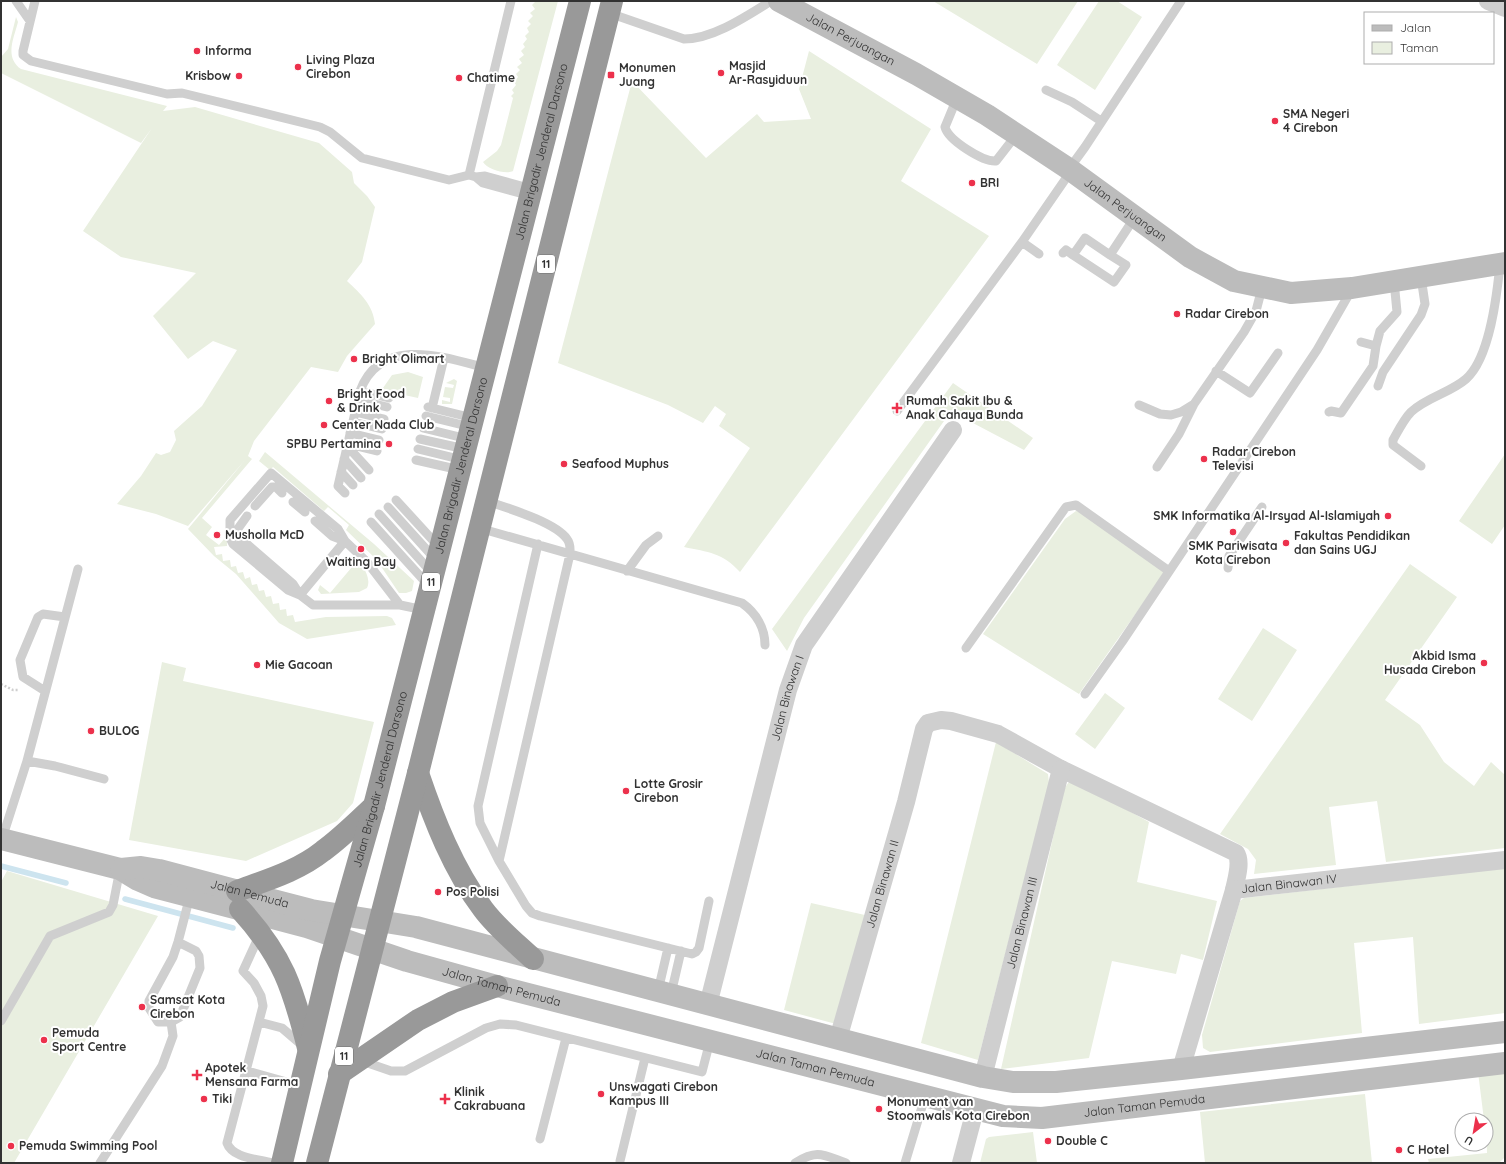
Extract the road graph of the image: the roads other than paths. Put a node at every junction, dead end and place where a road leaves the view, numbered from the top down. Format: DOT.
graph roads {
  1 [pos="16,1"];
  2 [pos="35,1"];
  3 [pos="511,1"];
  4 [pos="580,1"];
  5 [pos="771,1"];
  6 [pos="779,1"];
  7 [pos="1181,1"];
  8 [pos="1488,1"];
  9 [pos="611,7"];
  10 [pos="1505,8"];
  11 [pos="30,21"];
  12 [pos="1046,90"];
  13 [pos="958,98"];
  14 [pos="266,103"];
  15 [pos="263,112"];
  16 [pos="1101,121"];
  17 [pos="1018,134"];
  18 [pos="1070,170"];
  19 [pos="472,176"];
  20 [pos="532,193"];
  21 [pos="1136,217"];
  22 [pos="1022,242"];
  23 [pos="1064,253"];
  24 [pos="1039,254"];
  25 [pos="1073,255"];
  26 [pos="1110,255"];
  27 [pos="1503,264"];
  28 [pos="1421,277"];
  29 [pos="1394,281"];
  30 [pos="1262,288"];
  31 [pos="1352,288"];
  32 [pos="1361,342"];
  33 [pos="1376,346"];
  34 [pos="1278,354"];
  35 [pos="444,358"];
  36 [pos="486,368"];
  37 [pos="1216,371"];
  38 [pos="1378,386"];
  39 [pos="359,395"];
  40 [pos="388,402"];
  41 [pos="1194,404"];
  42 [pos="1140,405"];
  43 [pos="897,411"];
  44 [pos="355,412"];
  45 [pos="1330,412"];
  46 [pos="384,419"];
  47 [pos="353,422"];
  48 [pos="423,428"];
  49 [pos="382,430"];
  50 [pos="953,430"];
  51 [pos="350,433"];
  52 [pos="420,439"];
  53 [pos="379,440"];
  54 [pos="467,444"];
  55 [pos="348,445"];
  56 [pos="418,449"];
  57 [pos="377,451"];
  58 [pos="344,459"];
  59 [pos="416,460"];
  60 [pos="1421,466"];
  61 [pos="1157,467"];
  62 [pos="369,470"];
  63 [pos="341,472"];
  64 [pos="361,478"];
  65 [pos="353,485"];
  66 [pos="341,489"];
  67 [pos="282,493"];
  68 [pos="396,500"];
  69 [pos="486,501"];
  70 [pos="293,502"];
  71 [pos="255,506"];
  72 [pos="388,507"];
  73 [pos="1262,507"];
  74 [pos="305,512"];
  75 [pos="380,514"];
  76 [pos="247,516"];
  77 [pos="315,521"];
  78 [pos="371,522"];
  79 [pos="480,528"];
  80 [pos="658,536"];
  81 [pos="345,541"];
  82 [pos="538,544"];
  83 [pos="570,554"];
  84 [pos="435,567"];
  85 [pos="1228,568"];
  86 [pos="78,569"];
  87 [pos="627,571"];
  88 [pos="1170,571"];
  89 [pos="300,594"];
  90 [pos="400,605"];
  91 [pos="424,610"];
  92 [pos="65,617"];
  93 [pos="766,645"];
  94 [pos="966,648"];
  95 [pos="45,691"];
  96 [pos="1085,694"];
  97 [pos="27,761"];
  98 [pos="1061,769"];
  99 [pos="418,774"];
  100 [pos="104,779"];
  101 [pos="374,806"];
  102 [pos="1,839"];
  103 [pos="1505,860"];
  104 [pos="499,861"];
  105 [pos="120,870"];
  106 [pos="1234,890"];
  107 [pos="190,895"];
  108 [pos="239,900"];
  109 [pos="708,901"];
  110 [pos="343,916"];
  111 [pos="379,922"];
  112 [pos="260,932"];
  113 [pos="337,937"];
  114 [pos="178,942"];
  115 [pos="668,948"];
  116 [pos="372,949"];
  117 [pos="680,951"];
  118 [pos="533,958"];
  119 [pos="497,986"];
  120 [pos="664,994"];
  121 [pos="714,1006"];
  122 [pos="1,1021"];
  123 [pos="171,1022"];
  124 [pos="260,1022"];
  125 [pos="1505,1032"];
  126 [pos="566,1038"];
  127 [pos="838,1039"];
  128 [pos="710,1041"];
  129 [pos="309,1053"];
  130 [pos="645,1058"];
  131 [pos="359,1059"];
  132 [pos="932,1063"];
  133 [pos="1505,1063"];
  134 [pos="1181,1069"];
  135 [pos="247,1071"];
  136 [pos="339,1074"];
  137 [pos="983,1077"];
  138 [pos="301,1086"];
  139 [pos="925,1097"];
  140 [pos="975,1110"];
  141 [pos="540,1139"];
  142 [pos="620,1161"];
  143 [pos="100,1163"];
  144 [pos="272,1163"];
  145 [pos="282,1163"];
  146 [pos="317,1163"];
  147 [pos="795,1163"];
  148 [pos="846,1163"];
  149 [pos="905,1163"];
  150 [pos="961,1163"];
  1 -- 11 [label="lane"];
  2 -- 11 [label="lane"];
  3 -- 19 [label="lane"];
  4 -- 20 [label="highway, Jalan Brigadir Jenderal Darsono / 11"];
  5 -- 9 [label="lane"];
  6 -- 13 [label="street, Jalan Perjuangan"];
  7 -- 16 [label="lane"];
  8 -- 10 [label="street"];
  9 -- 69 [label="highway, 11"];
  11 -- 15 [label="lane"];
  12 -- 16 [label="lane"];
  13 -- 17 [label="street, Jalan Perjuangan"];
  13 -- 17 [label="lane"];
  14 -- 15 [label="lane"];
  15 -- 19 [label="lane"];
  16 -- 18 [label="lane"];
  17 -- 18 [label="street, Jalan Perjuangan"];
  18 -- 21 [label="street, Jalan Perjuangan"];
  18 -- 22 [label="lane"];
  19 -- 20 [label="lane"];
  20 -- 36 [label="highway, Jalan Brigadir Jenderal Darsono / 11"];
  21 -- 26 [label="lane"];
  21 -- 30 [label="street, Jalan Perjuangan"];
  22 -- 24 [label="lane"];
  22 -- 43 [label="lane"];
  23 -- 25 [label="lane"];
  25 -- 26 [label="lane"];
  25 -- 26 [label="lane"];
  27 -- 28 [label="street, Jalan Perjuangan"];
  27 -- 60 [label="lane"];
  28 -- 29 [label="street, Jalan Perjuangan"];
  28 -- 38 [label="lane"];
  29 -- 31 [label="street, Jalan Perjuangan"];
  29 -- 33 [label="lane"];
  30 -- 31 [label="street, Jalan Perjuangan"];
  30 -- 37 [label="lane"];
  31 -- 88 [label="lane"];
  32 -- 33 [label="lane"];
  33 -- 45 [label="lane"];
  34 -- 37 [label="lane"];
  35 -- 36 [label="lane"];
  35 -- 39 [label="lane"];
  35 -- 54 [label="lane"];
  36 -- 54 [label="highway, Jalan Brigadir Jenderal Darsono / 11"];
  37 -- 41 [label="lane"];
  39 -- 40 [label="lane"];
  39 -- 44 [label="lane"];
  41 -- 42 [label="lane"];
  41 -- 61 [label="lane"];
  44 -- 46 [label="lane"];
  44 -- 47 [label="lane"];
  47 -- 49 [label="lane"];
  47 -- 51 [label="lane"];
  48 -- 54 [label="lane"];
  50 -- 121 [label="street, Jalan Binawan I"];
  51 -- 53 [label="lane"];
  51 -- 55 [label="lane"];
  52 -- 54 [label="lane"];
  54 -- 56 [label="lane"];
  54 -- 59 [label="lane"];
  54 -- 84 [label="highway, Jalan Brigadir Jenderal Darsono / 11"];
  55 -- 57 [label="lane"];
  55 -- 58 [label="lane"];
  55 -- 62 [label="lane"];
  58 -- 63 [label="lane"];
  58 -- 64 [label="lane"];
  63 -- 65 [label="lane"];
  63 -- 66 [label="lane"];
  67 -- 71 [label="lane"];
  68 -- 84 [label="lane"];
  69 -- 79 [label="highway, 11"];
  69 -- 83 [label="lane"];
  70 -- 74 [label="lane"];
  72 -- 84 [label="lane"];
  73 -- 85 [label="lane"];
  75 -- 84 [label="lane"];
  76 -- 89 [label="lane"];
  77 -- 81 [label="lane"];
  78 -- 84 [label="lane"];
  79 -- 82 [label="lane"];
  79 -- 99 [label="highway, 11"];
  80 -- 87 [label="lane"];
  81 -- 89 [label="lane"];
  81 -- 89 [label="lane"];
  81 -- 90 [label="lane"];
  82 -- 83 [label="lane"];
  82 -- 104 [label="lane"];
  83 -- 87 [label="lane"];
  83 -- 104 [label="lane"];
  84 -- 91 [label="highway, Jalan Brigadir Jenderal Darsono / 11"];
  86 -- 92 [label="lane"];
  87 -- 93 [label="lane"];
  88 -- 94 [label="lane"];
  88 -- 96 [label="lane"];
  89 -- 90 [label="lane"];
  90 -- 91 [label="lane"];
  91 -- 101 [label="highway, Jalan Brigadir Jenderal Darsono / 11"];
  92 -- 95 [label="lane"];
  92 -- 95 [label="lane"];
  95 -- 97 [label="lane"];
  97 -- 100 [label="lane"];
  97 -- 102 [label="lane"];
  98 -- 106 [label="street"];
  98 -- 127 [label="street, Jalan Binawan II"];
  98 -- 137 [label="street, Jalan Binawan III"];
  99 -- 111 [label="highway, 11"];
  99 -- 118 [label="highway"];
  101 -- 108 [label="highway"];
  101 -- 110 [label="highway, Jalan Brigadir Jenderal Darsono / 11"];
  102 -- 105 [label="street, Jalan Pemuda"];
  103 -- 106 [label="street, Jalan Binawan IV"];
  104 -- 115 [label="lane"];
  105 -- 107 [label="street, Jalan Pemuda"];
  105 -- 122 [label="lane"];
  106 -- 134 [label="street, Jalan Binawan IV"];
  107 -- 108 [label="street, Jalan Pemuda"];
  107 -- 114 [label="lane"];
  108 -- 110 [label="street, Jalan Pemuda"];
  108 -- 112 [label="highway"];
  108 -- 113 [label="street, Jalan Pemuda"];
  109 -- 117 [label="lane"];
  110 -- 111 [label="street, Jalan Pemuda"];
  110 -- 113 [label="highway, Jalan Brigadir Jenderal Darsono / 11"];
  111 -- 116 [label="highway, 11"];
  111 -- 118 [label="street"];
  112 -- 124 [label="lane"];
  112 -- 129 [label="highway"];
  113 -- 116 [label="street, Jalan Pemuda"];
  113 -- 129 [label="highway, Jalan Brigadir Jenderal Darsono / 11"];
  114 -- 123 [label="lane"];
  114 -- 123 [label="lane"];
  115 -- 117 [label="lane"];
  115 -- 120 [label="lane"];
  116 -- 119 [label="street, Jalan Taman Pemuda"];
  116 -- 136 [label="highway, 11"];
  117 -- 120 [label="lane"];
  118 -- 120 [label="street"];
  119 -- 128 [label="street, Jalan Taman Pemuda"];
  119 -- 131 [label="highway"];
  120 -- 121 [label="street"];
  121 -- 127 [label="street"];
  121 -- 128 [label="street"];
  123 -- 143 [label="lane"];
  124 -- 129 [label="lane"];
  124 -- 135 [label="lane"];
  125 -- 134 [label="street"];
  126 -- 130 [label="lane"];
  126 -- 131 [label="lane"];
  126 -- 141 [label="lane"];
  127 -- 132 [label="street"];
  128 -- 130 [label="lane"];
  128 -- 139 [label="street, Jalan Taman Pemuda"];
  129 -- 138 [label="highway, Jalan Brigadir Jenderal Darsono / 11"];
  130 -- 142 [label="lane"];
  131 -- 136 [label="highway"];
  132 -- 137 [label="street"];
  132 -- 139 [label="street"];
  133 -- 140 [label="street, Jalan Taman Pemuda"];
  134 -- 137 [label="street"];
  135 -- 138 [label="lane"];
  135 -- 144 [label="lane"];
  136 -- 146 [label="highway, 11"];
  137 -- 140 [label="street"];
  138 -- 145 [label="highway, Jalan Brigadir Jenderal Darsono / 11"];
  139 -- 140 [label="street, Jalan Taman Pemuda"];
  139 -- 149 [label="lane"];
  140 -- 150 [label="street"];
  147 -- 148 [label="lane"];
}
